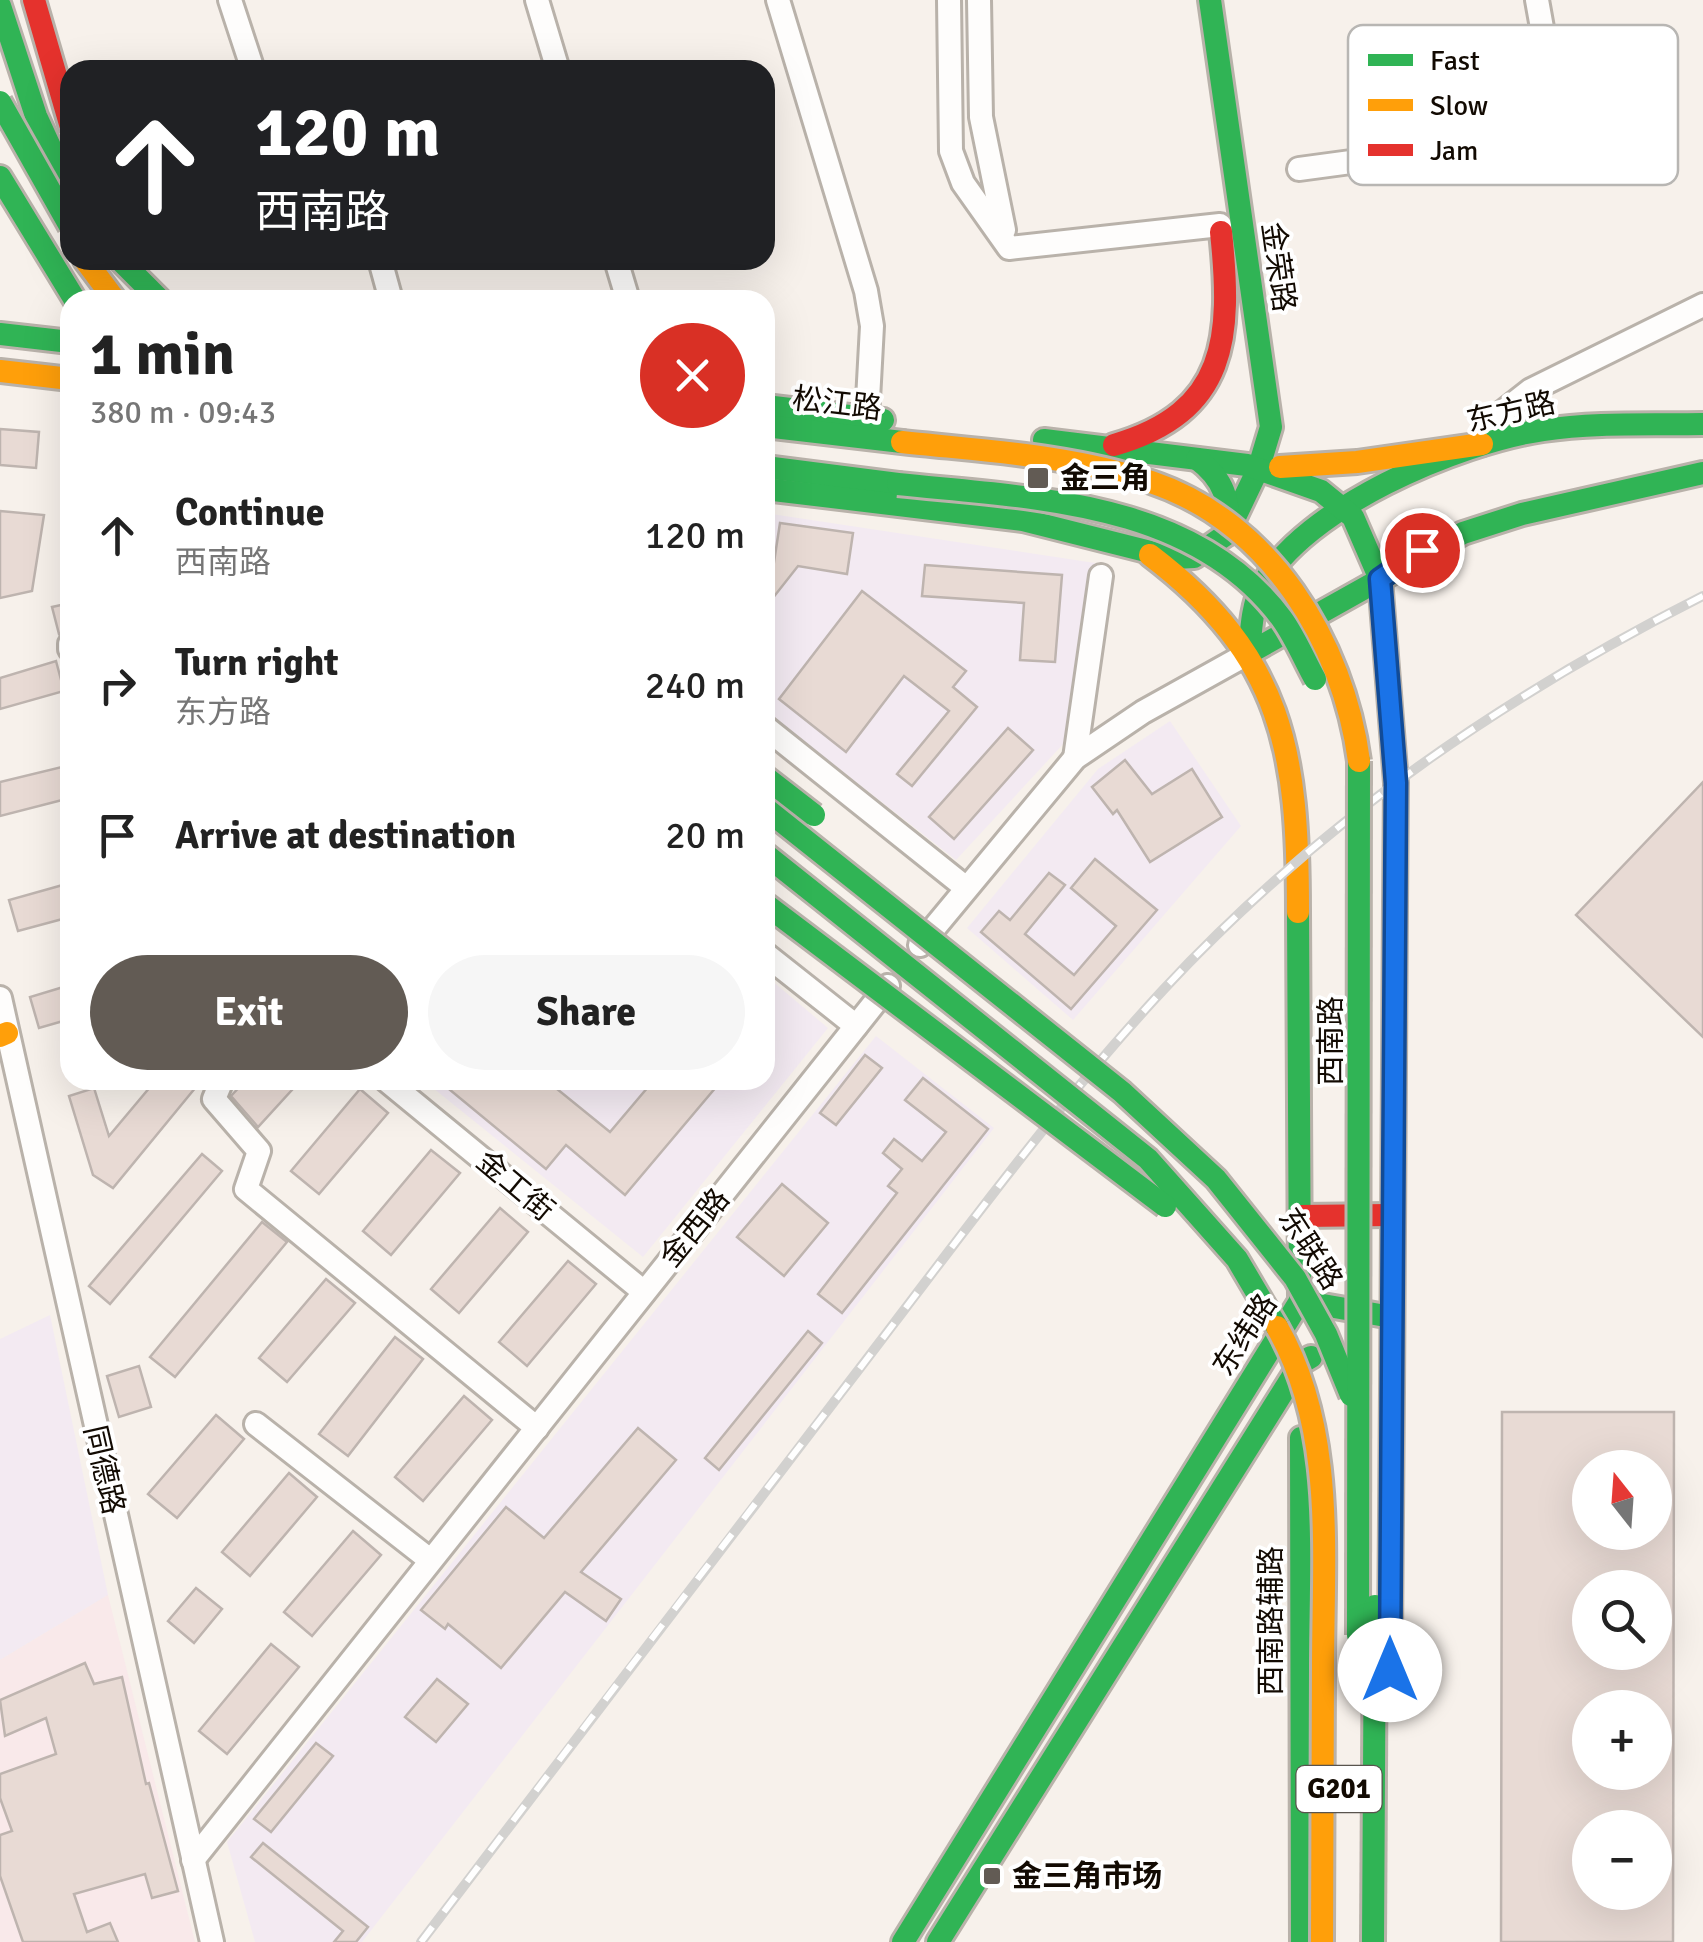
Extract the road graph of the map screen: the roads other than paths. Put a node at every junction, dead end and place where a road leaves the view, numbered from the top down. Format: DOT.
graph roads {
  1 [pos="17,0"];
  2 [pos="34,0"];
  3 [pos="230,0"];
  4 [pos="537,0"];
  5 [pos="778,0"];
  6 [pos="949,0"];
  7 [pos="979,0"];
  8 [pos="1189,0"];
  9 [pos="1210,0"];
  10 [pos="1537,0"];
  11 [pos="0,6"];
  12 [pos="1541,25"];
  13 [pos="250,60"];
  14 [pos="555,60"];
  15 [pos="0,86"];
  16 [pos="60,90"];
  17 [pos="0,102"];
  18 [pos="60,107"];
  19 [pos="1348,162"];
  20 [pos="60,168"];
  21 [pos="1299,169"];
  22 [pos="0,177"];
  23 [pos="60,208"];
  24 [pos="60,221"];
  25 [pos="1220,225"];
  26 [pos="1009,248"];
  27 [pos="101,270"];
  28 [pos="130,270"];
  29 [pos="156,270"];
  30 [pos="69,290"];
  31 [pos="116,290"];
  32 [pos="152,290"];
  33 [pos="171,290"];
  34 [pos="1703,305"];
  35 [pos="0,334"];
  36 [pos="60,341"];
  37 [pos="0,371"];
  38 [pos="60,379"];
  39 [pos="775,407"];
  40 [pos="867,418"];
  41 [pos="1703,424"];
  42 [pos="775,427"];
  43 [pos="1271,427"];
  44 [pos="902,442"];
  45 [pos="1482,444"];
  46 [pos="1101,447"];
  47 [pos="1197,459"];
  48 [pos="1260,467"];
  49 [pos="775,468"];
  50 [pos="1306,468"];
  51 [pos="1703,473"];
  52 [pos="775,490"];
  53 [pos="1345,508"];
  54 [pos="1227,534"];
  55 [pos="1150,555"];
  56 [pos="1101,576"];
  57 [pos="1380,579"];
  58 [pos="1249,653"];
  59 [pos="775,735"];
  60 [pos="1076,758"];
  61 [pos="775,784"];
  62 [pos="775,816"];
  63 [pos="826,824"];
  64 [pos="775,862"];
  65 [pos="965,887"];
  66 [pos="931,907"];
  67 [pos="775,912"];
  68 [pos="961,930"];
  69 [pos="775,962"];
  70 [pos="1034,991"];
  71 [pos="0,998"];
  72 [pos="856,1026"];
  73 [pos="4,1035"];
  74 [pos="218,1090"];
  75 [pos="398,1090"];
  76 [pos="1183,1142"];
  77 [pos="1393,1215"];
  78 [pos="1300,1216"];
  79 [pos="644,1292"];
  80 [pos="1260,1296"];
  81 [pos="1300,1301"];
  82 [pos="1392,1317"];
  83 [pos="1300,1363"];
  84 [pos="256,1424"];
  85 [pos="537,1428"];
  86 [pos="430,1560"];
  87 [pos="1350,1635"];
  88 [pos="193,1860"];
  89 [pos="212,1942"];
  90 [pos="903,1942"];
  91 [pos="938,1942"];
  92 [pos="1302,1942"];
  93 [pos="1322,1942"];
  94 [pos="1340,1942"];
  95 [pos="1358,1942"];
  96 [pos="1373,1942"];
  97 [pos="1390,1942"];
  1 -- 18 [label="main road"];
  2 -- 16 [label="main road"];
  3 -- 13 [label="street"];
  4 -- 14 [label="street"];
  5 -- 40 [label="street"];
  6 -- 26 [label="street"];
  7 -- 26 [label="street"];
  8 -- 25 [label="main road, 金荣路"];
  9 -- 43 [label="main road, 金荣路"];
  10 -- 12 [label="street"];
  11 -- 20 [label="main road"];
  15 -- 24 [label="main road"];
  17 -- 23 [label="main road, bridge"];
  19 -- 21 [label="street"];
  22 -- 30 [label="main road"];
  25 -- 26 [label="street"];
  25 -- 46 [label="main road, 金荣路"];
  27 -- 31 [label="main road"];
  28 -- 32 [label="main road"];
  29 -- 33 [label="main road"];
  34 -- 45 [label="street"];
  35 -- 36 [label="main road"];
  37 -- 38 [label="main road"];
  39 -- 40 [label="main road"];
  40 -- 46 [label="main road"];
  41 -- 45 [label="main road, 东方路"];
  42 -- 44 [label="main road, 松江路"];
  43 -- 48 [label="main road, 金荣路"];
  43 -- 50 [label="main road, 西南路"];
  44 -- 87 [label="main road, 西南路 / G201, bridge"];
  45 -- 50 [label="main road"];
  45 -- 53 [label="main road, 东方路"];
  46 -- 47 [label="main road"];
  47 -- 48 [label="main road"];
  47 -- 54 [label="main road"];
  48 -- 50 [label="main road"];
  48 -- 53 [label="main road"];
  48 -- 54 [label="main road, 金荣路"];
  49 -- 87 [label="main road, 西南路 / G201, bridge"];
  50 -- 53 [label="main road, 西南路"];
  51 -- 57 [label="main road"];
  52 -- 55 [label="main road"];
  53 -- 57 [label="main road, 西南路"];
  53 -- 58 [label="main road, 东方路"];
  54 -- 55 [label="main road"];
  55 -- 58 [label="main road, 西南路"];
  56 -- 60 [label="street"];
  57 -- 58 [label="main road"];
  57 -- 77 [label="main road, 西南路"];
  58 -- 60 [label="street, 金西路"];
  58 -- 78 [label="main road, 西南路"];
  59 -- 65 [label="street"];
  60 -- 65 [label="street, 金西路"];
  61 -- 63 [label="main road, bridge"];
  62 -- 76 [label="main road, 东联路, bridge"];
  64 -- 80 [label="main road, bridge"];
  65 -- 72 [label="street, 金西路"];
  66 -- 68 [label="main road"];
  67 -- 80 [label="main road, bridge"];
  69 -- 72 [label="street"];
  70 -- 76 [label="main road, bridge"];
  71 -- 73 [label="street, 同德路"];
  72 -- 79 [label="street, 金西路"];
  73 -- 88 [label="street, 同德路"];
  74 -- 85 [label="street"];
  75 -- 79 [label="street, 金工街"];
  76 -- 96 [label="main road, 东联路, bridge"];
  77 -- 78 [label="main road"];
  77 -- 82 [label="main road, 西南路"];
  78 -- 81 [label="main road, 西南路"];
  79 -- 85 [label="street, 金西路"];
  80 -- 93 [label="main road, bridge"];
  81 -- 82 [label="main road, 东纬路"];
  81 -- 83 [label="main road, 西南路辅路"];
  81 -- 90 [label="main road, 东纬路"];
  82 -- 83 [label="main road, 东纬路"];
  82 -- 97 [label="main road"];
  83 -- 91 [label="main road, 东纬路"];
  83 -- 92 [label="main road, 西南路辅路"];
  84 -- 86 [label="street"];
  85 -- 86 [label="street, 金西路"];
  86 -- 88 [label="street, 金西路"];
  87 -- 94 [label="main road, 西南路 / G201"];
  87 -- 95 [label="main road, 西南路 / G201"];
  88 -- 89 [label="street, 同德路"];
}
